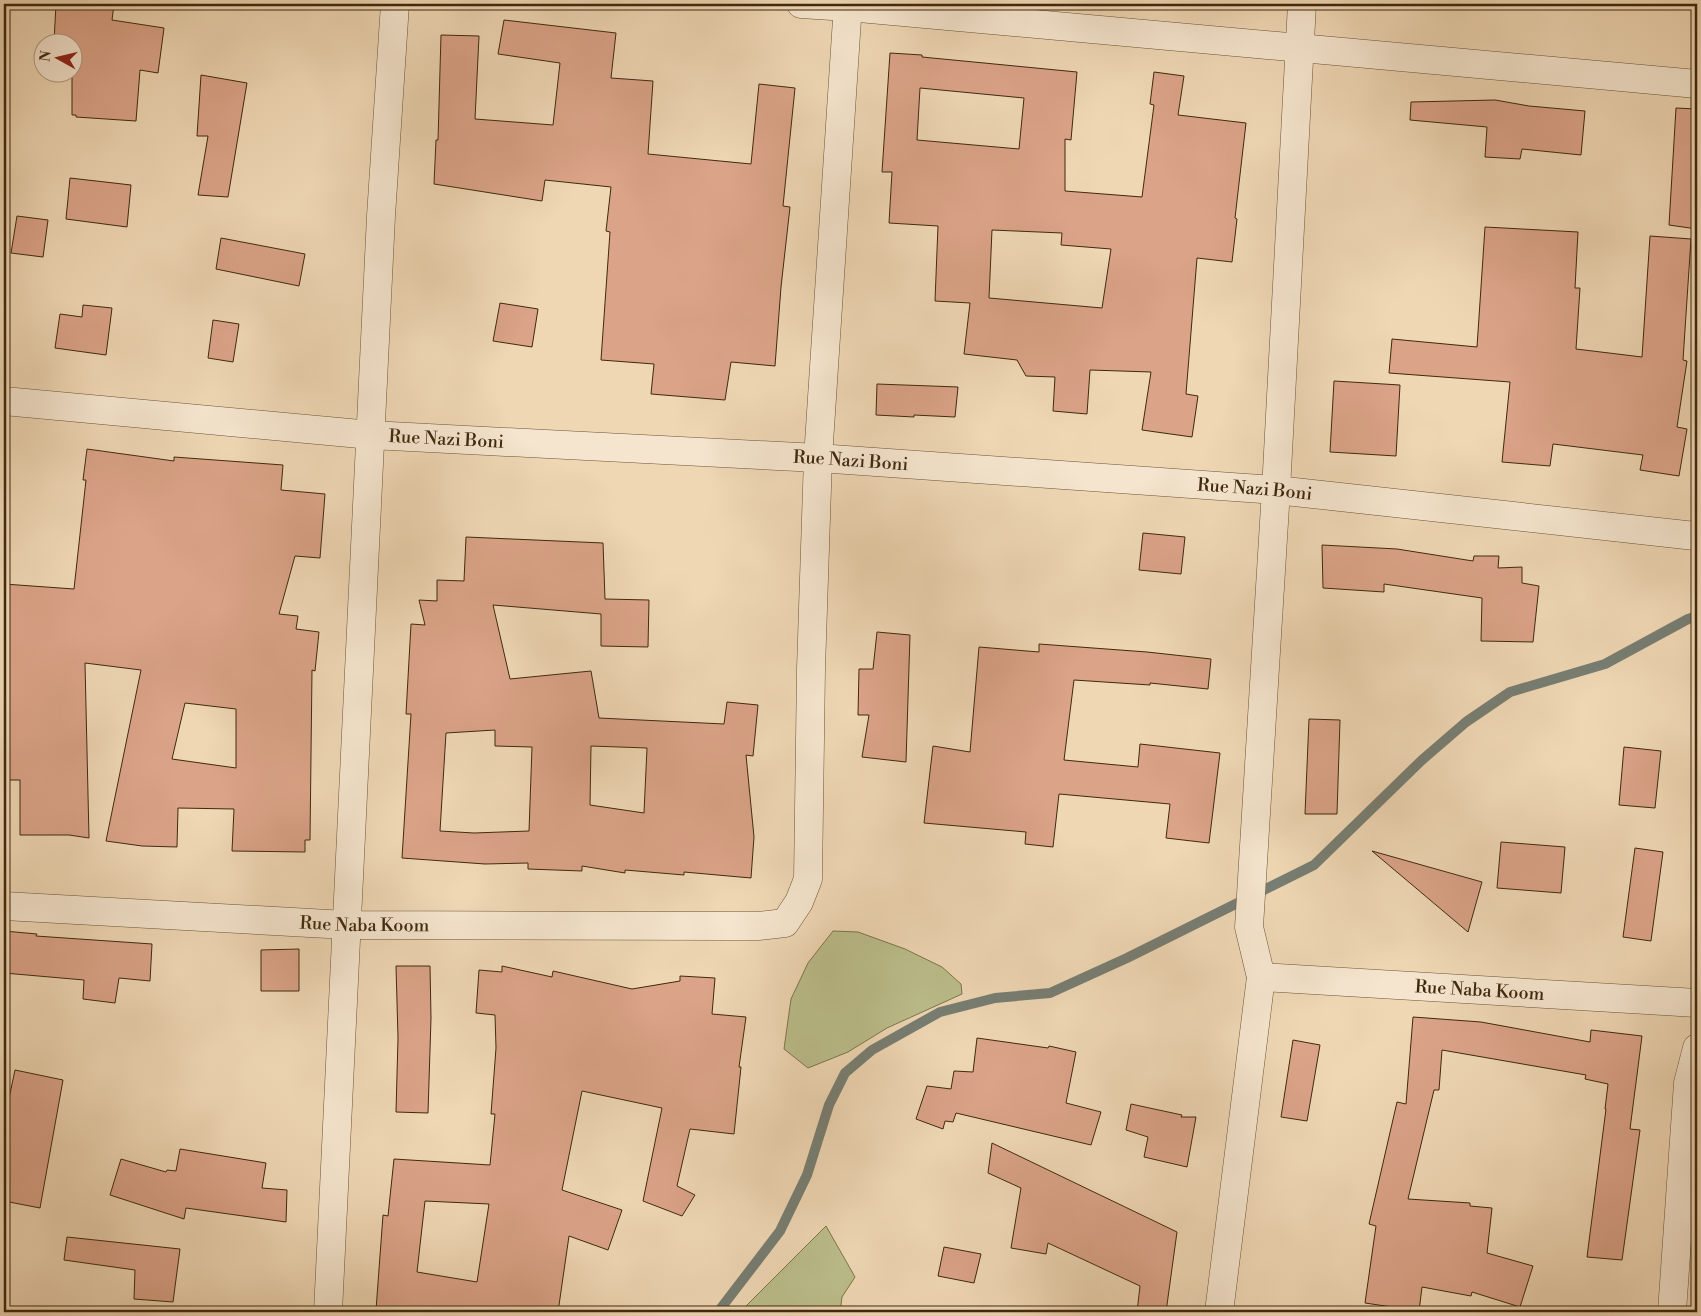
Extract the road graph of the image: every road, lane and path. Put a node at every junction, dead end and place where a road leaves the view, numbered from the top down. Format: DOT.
graph roads {
  1 [pos="395,4"];
  2 [pos="801,4"];
  3 [pos="1302,4"];
  4 [pos="848,5"];
  5 [pos="1300,48"];
  6 [pos="1697,84"];
  7 [pos="4,401"];
  8 [pos="371,435"];
  9 [pos="818,458"];
  10 [pos="1276,490"];
  11 [pos="1696,538"];
  12 [pos="4,906"];
  13 [pos="346,925"];
  14 [pos="1261,977"];
  15 [pos="1697,1003"];
  16 [pos="1697,1048"];
  17 [pos="328,1312"];
  18 [pos="1219,1312"];
  19 [pos="1672,1312"];
  1 -- 8 [label="street"];
  2 -- 4 [label="street"];
  3 -- 5 [label="street"];
  4 -- 5 [label="street"];
  4 -- 9 [label="street"];
  5 -- 6 [label="street"];
  5 -- 10 [label="street"];
  7 -- 8 [label="street, Rue Nazi Boni"];
  8 -- 9 [label="street, Rue Nazi Boni"];
  8 -- 13 [label="street"];
  9 -- 10 [label="street, Rue Nazi Boni"];
  9 -- 13 [label="street, Rue Naba Koom"];
  10 -- 11 [label="street, Rue Nazi Boni"];
  10 -- 14 [label="street"];
  12 -- 13 [label="street, Rue Naba Koom"];
  13 -- 17 [label="street"];
  14 -- 15 [label="street, Rue Naba Koom"];
  14 -- 18 [label="street"];
  16 -- 19 [label="street"];
}
